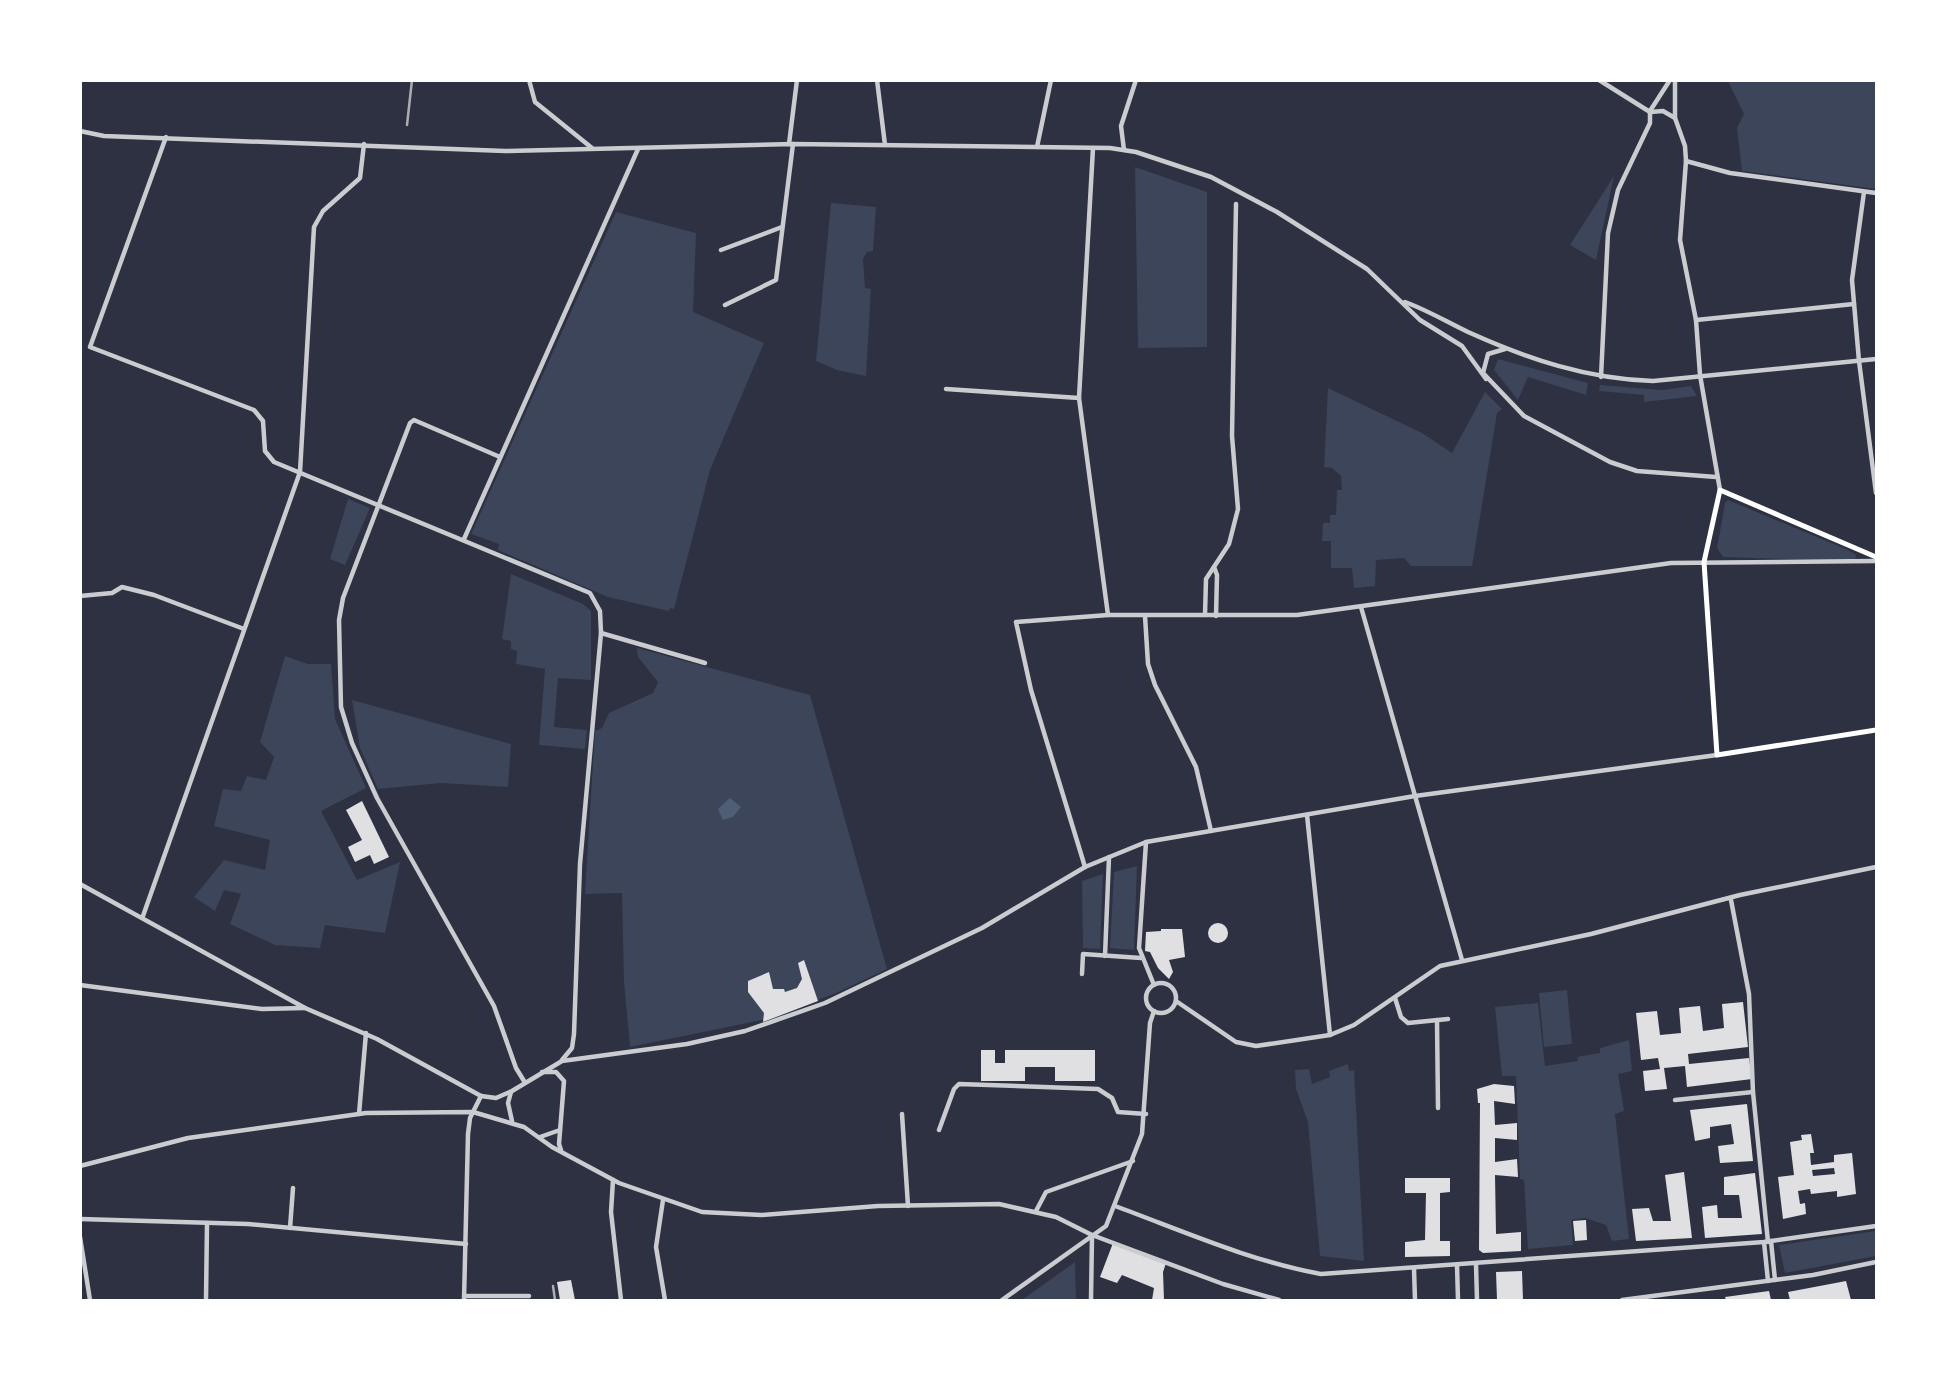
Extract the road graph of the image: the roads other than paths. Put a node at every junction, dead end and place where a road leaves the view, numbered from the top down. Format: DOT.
graph roads {
  1 [pos="529,80"];
  2 [pos="797,80"];
  3 [pos="877,80"];
  4 [pos="1051,80"];
  5 [pos="1136,80"];
  6 [pos="1600,80"];
  7 [pos="1672,80"];
  8 [pos="1650,112"];
  9 [pos="1675,118"];
  10 [pos="80,131"];
  11 [pos="166,137"];
  12 [pos="364,144"];
  13 [pos="791,144"];
  14 [pos="885,145"];
  15 [pos="1037,147"];
  16 [pos="1093,148"];
  17 [pos="592,149"];
  18 [pos="638,149"];
  19 [pos="1124,150"];
  20 [pos="1686,161"];
  21 [pos="1864,192"];
  22 [pos="1877,193"];
  23 [pos="1236,204"];
  24 [pos="783,226"];
  25 [pos="721,250"];
  26 [pos="1401,300"];
  27 [pos="1854,303"];
  28 [pos="725,305"];
  29 [pos="1696,320"];
  30 [pos="1510,349"];
  31 [pos="1877,359"];
  32 [pos="1859,361"];
  33 [pos="1700,375"];
  34 [pos="1601,377"];
  35 [pos="1486,379"];
  36 [pos="946,389"];
  37 [pos="1079,398"];
  38 [pos="500,457"];
  39 [pos="300,472"];
  40 [pos="1716,477"];
  41 [pos="1720,490"];
  42 [pos="1877,493"];
  43 [pos="380,505"];
  44 [pos="464,539"];
  45 [pos="1877,559"];
  46 [pos="1704,562"];
  47 [pos="1214,567"];
  48 [pos="80,596"];
  49 [pos="1360,607"];
  50 [pos="1108,615"];
  51 [pos="1205,615"];
  52 [pos="1145,616"];
  53 [pos="1216,616"];
  54 [pos="244,629"];
  55 [pos="601,633"];
  56 [pos="705,663"];
  57 [pos="1877,730"];
  58 [pos="1717,755"];
  59 [pos="1415,796"];
  60 [pos="1307,815"];
  61 [pos="1211,831"];
  62 [pos="1146,842"];
  63 [pos="1109,857"];
  64 [pos="1085,867"];
  65 [pos="1877,867"];
  66 [pos="80,884"];
  67 [pos="1731,900"];
  68 [pos="144,916"];
  69 [pos="1105,956"];
  70 [pos="1141,958"];
  71 [pos="1462,960"];
  72 [pos="1082,974"];
  73 [pos="80,985"];
  74 [pos="1154,985"];
  75 [pos="1395,998"];
  76 [pos="1176,1001"];
  77 [pos="305,1008"];
  78 [pos="1154,1011"];
  79 [pos="1448,1019"];
  80 [pos="1437,1020"];
  81 [pos="366,1034"];
  82 [pos="1330,1035"];
  83 [pos="562,1060"];
  84 [pos="541,1073"];
  85 [pos="524,1081"];
  86 [pos="512,1091"];
  87 [pos="1753,1092"];
  88 [pos="481,1097"];
  89 [pos="1675,1100"];
  90 [pos="1437,1108"];
  91 [pos="473,1112"];
  92 [pos="359,1114"];
  93 [pos="902,1114"];
  94 [pos="1146,1114"];
  95 [pos="512,1121"];
  96 [pos="560,1130"];
  97 [pos="939,1130"];
  98 [pos="537,1136"];
  99 [pos="561,1151"];
  100 [pos="1134,1160"];
  101 [pos="80,1166"];
  102 [pos="612,1180"];
  103 [pos="293,1188"];
  104 [pos="663,1200"];
  105 [pos="908,1206"];
  106 [pos="1115,1206"];
  107 [pos="1036,1211"];
  108 [pos="80,1219"];
  109 [pos="207,1223"];
  110 [pos="1877,1226"];
  111 [pos="290,1228"];
  112 [pos="1091,1235"];
  113 [pos="80,1237"];
  114 [pos="1768,1242"];
  115 [pos="466,1244"];
  116 [pos="1877,1262"];
  117 [pos="1476,1264"];
  118 [pos="1457,1265"];
  119 [pos="1414,1269"];
  120 [pos="1768,1280"];
  121 [pos="1775,1280"];
  122 [pos="529,1296"];
  123 [pos="464,1298"];
  124 [pos="90,1300"];
  125 [pos="205,1300"];
  126 [pos="621,1300"];
  127 [pos="665,1300"];
  128 [pos="1002,1300"];
  129 [pos="1091,1300"];
  130 [pos="1279,1300"];
  131 [pos="1415,1300"];
  132 [pos="1458,1300"];
  133 [pos="1477,1300"];
  134 [pos="1622,1300"];
  1 -- 17 [label="street"];
  2 -- 13 [label="street"];
  3 -- 14 [label="street"];
  4 -- 15 [label="street"];
  5 -- 19 [label="street"];
  6 -- 8 [label="street"];
  7 -- 8 [label="street"];
  7 -- 9 [label="street"];
  8 -- 9 [label="street"];
  8 -- 34 [label="street"];
  9 -- 20 [label="street"];
  10 -- 11 [label="street"];
  11 -- 12 [label="street"];
  11 -- 39 [label="street"];
  12 -- 17 [label="street"];
  12 -- 39 [label="street"];
  13 -- 14 [label="street"];
  13 -- 18 [label="street"];
  13 -- 24 [label="street"];
  14 -- 15 [label="street"];
  15 -- 16 [label="street"];
  16 -- 19 [label="street"];
  16 -- 37 [label="street"];
  17 -- 18 [label="street"];
  18 -- 38 [label="street"];
  19 -- 26 [label="street"];
  20 -- 21 [label="street"];
  20 -- 29 [label="street"];
  21 -- 22 [label="street"];
  21 -- 27 [label="street"];
  23 -- 47 [label="street"];
  24 -- 25 [label="street"];
  24 -- 28 [label="street"];
  26 -- 30 [label="street"];
  26 -- 35 [label="street"];
  27 -- 29 [label="street"];
  27 -- 32 [label="street"];
  29 -- 33 [label="street"];
  30 -- 34 [label="street"];
  30 -- 35 [label="street"];
  31 -- 32 [label="street"];
  32 -- 33 [label="street"];
  32 -- 42 [label="street"];
  33 -- 34 [label="street"];
  33 -- 40 [label="street"];
  35 -- 40 [label="street"];
  36 -- 37 [label="street"];
  37 -- 50 [label="street"];
  38 -- 43 [label="street"];
  38 -- 44 [label="street"];
  39 -- 43 [label="street"];
  39 -- 54 [label="street"];
  40 -- 41 [label="street"];
  41 -- 45 [label="main road"];
  41 -- 46 [label="main road"];
  43 -- 44 [label="street"];
  43 -- 85 [label="street"];
  44 -- 55 [label="street"];
  45 -- 46 [label="street"];
  46 -- 49 [label="street"];
  46 -- 58 [label="main road"];
  47 -- 51 [label="street"];
  47 -- 53 [label="street"];
  48 -- 54 [label="street"];
  49 -- 53 [label="street"];
  49 -- 59 [label="street"];
  50 -- 52 [label="street"];
  50 -- 64 [label="street"];
  51 -- 52 [label="street"];
  51 -- 53 [label="street"];
  52 -- 61 [label="street"];
  54 -- 68 [label="street"];
  55 -- 56 [label="street"];
  55 -- 83 [label="street"];
  57 -- 58 [label="main road"];
  58 -- 59 [label="street"];
  59 -- 60 [label="street"];
  59 -- 71 [label="street"];
  60 -- 61 [label="street"];
  60 -- 82 [label="street"];
  61 -- 62 [label="street"];
  62 -- 63 [label="street"];
  62 -- 70 [label="street"];
  63 -- 64 [label="street"];
  63 -- 69 [label="street"];
  64 -- 83 [label="street"];
  65 -- 67 [label="street"];
  66 -- 68 [label="street"];
  67 -- 71 [label="street"];
  67 -- 87 [label="street"];
  68 -- 77 [label="street"];
  69 -- 70 [label="street"];
  69 -- 72 [label="street"];
  70 -- 74 [label="street"];
  71 -- 75 [label="street"];
  73 -- 77 [label="street"];
  74 -- 76 [label="street"];
  74 -- 78 [label="street"];
  75 -- 80 [label="street"];
  75 -- 82 [label="street"];
  76 -- 78 [label="street"];
  76 -- 82 [label="street"];
  77 -- 81 [label="street"];
  78 -- 94 [label="street"];
  79 -- 80 [label="street"];
  80 -- 90 [label="street"];
  81 -- 88 [label="street"];
  81 -- 92 [label="street"];
  83 -- 84 [label="street"];
  84 -- 85 [label="street"];
  84 -- 96 [label="street"];
  85 -- 86 [label="street"];
  86 -- 88 [label="street"];
  86 -- 95 [label="street"];
  87 -- 89 [label="street"];
  87 -- 114 [label="street"];
  88 -- 91 [label="street"];
  91 -- 92 [label="street"];
  91 -- 95 [label="street"];
  91 -- 115 [label="street"];
  92 -- 101 [label="street"];
  93 -- 105 [label="street"];
  94 -- 97 [label="street"];
  94 -- 100 [label="street"];
  95 -- 98 [label="street"];
  96 -- 98 [label="street"];
  96 -- 99 [label="street"];
  98 -- 99 [label="street"];
  99 -- 102 [label="street"];
  100 -- 106 [label="street"];
  100 -- 107 [label="street"];
  102 -- 104 [label="street"];
  102 -- 126 [label="street"];
  103 -- 111 [label="street"];
  104 -- 105 [label="street"];
  104 -- 127 [label="street"];
  105 -- 107 [label="street"];
  106 -- 112 [label="street"];
  106 -- 119 [label="street"];
  107 -- 112 [label="street"];
  108 -- 109 [label="street"];
  109 -- 111 [label="street"];
  109 -- 125 [label="street"];
  110 -- 114 [label="street"];
  111 -- 115 [label="street"];
  112 -- 128 [label="street"];
  112 -- 129 [label="street"];
  112 -- 130 [label="street"];
  113 -- 124 [label="street"];
  114 -- 117 [label="street"];
  114 -- 120 [label="street"];
  114 -- 121 [label="street"];
  115 -- 123 [label="street"];
  116 -- 121 [label="street"];
  117 -- 118 [label="street"];
  117 -- 133 [label="street"];
  118 -- 119 [label="street"];
  118 -- 132 [label="street"];
  119 -- 131 [label="street"];
  120 -- 121 [label="street"];
  120 -- 134 [label="street"];
  122 -- 123 [label="street"];
}
